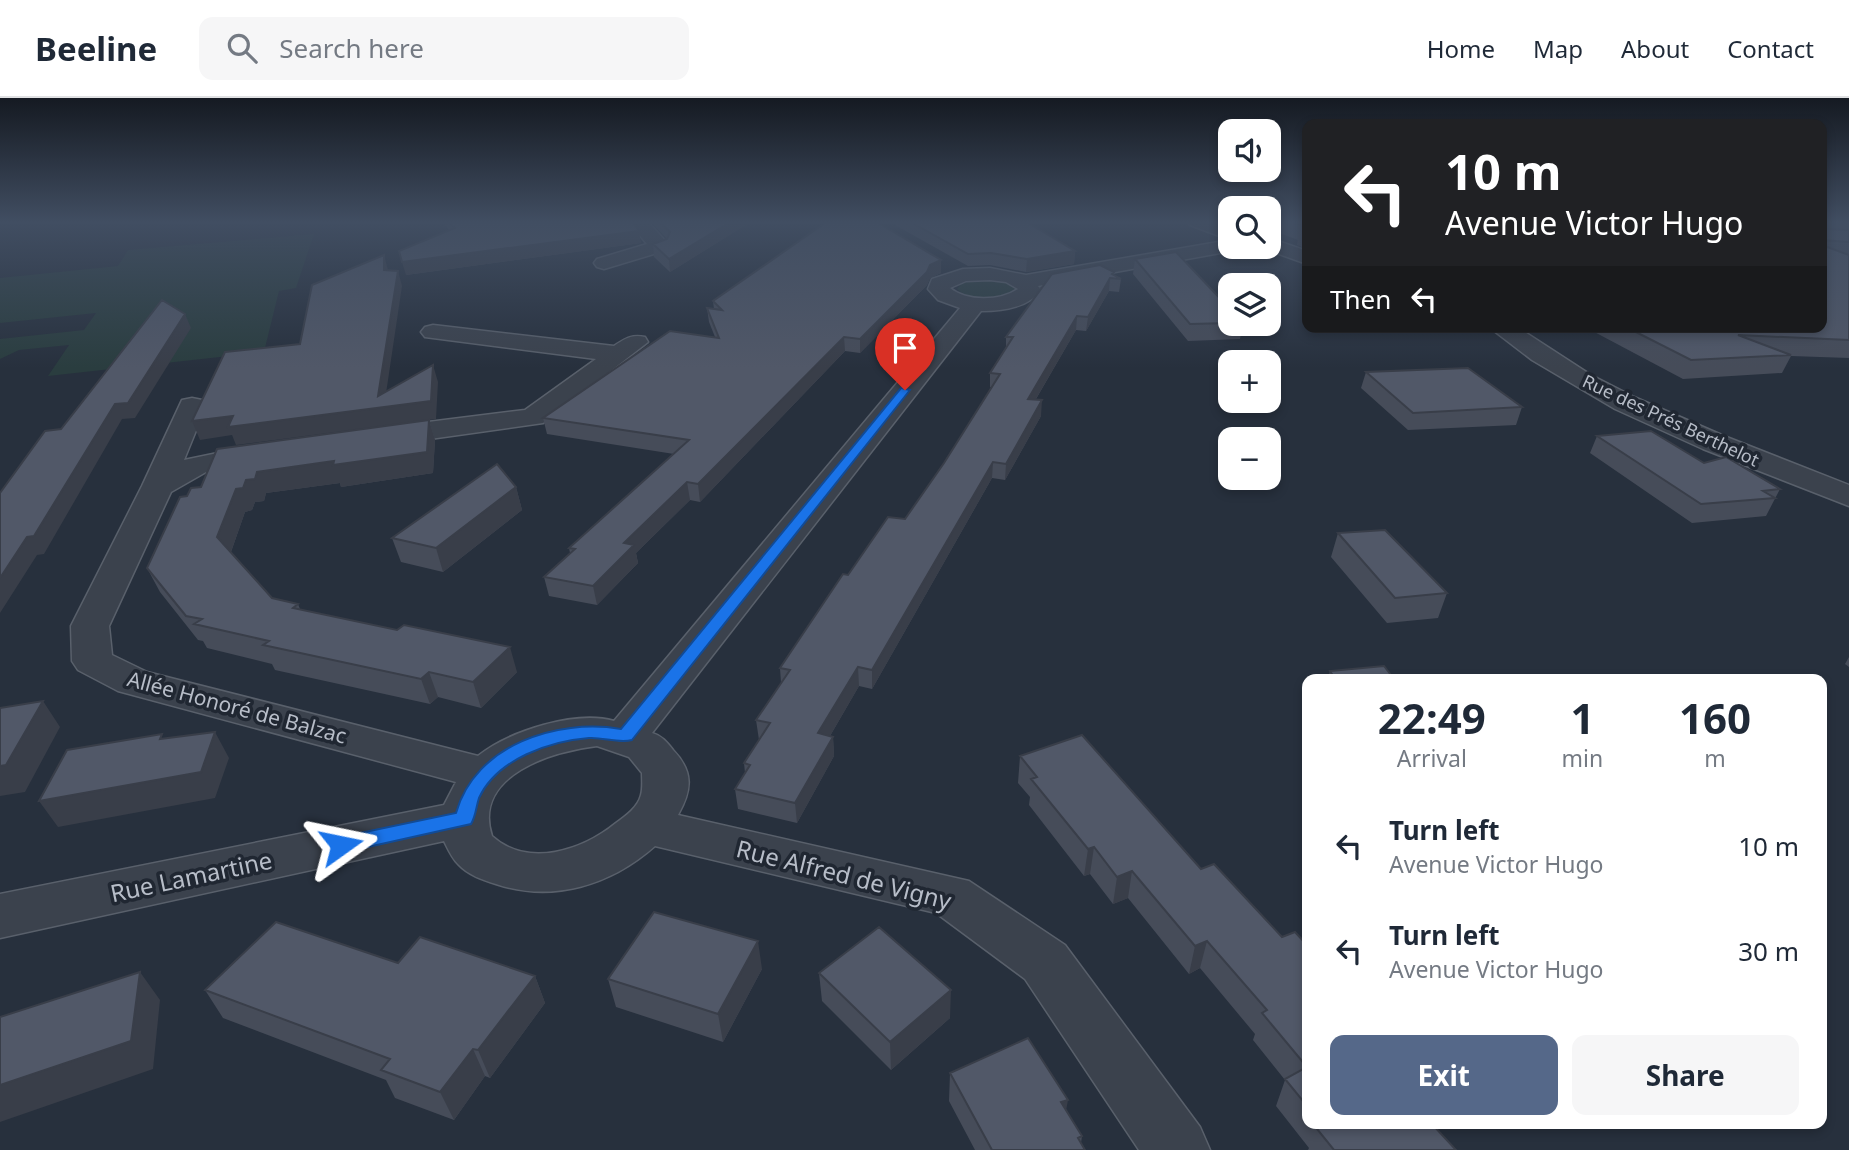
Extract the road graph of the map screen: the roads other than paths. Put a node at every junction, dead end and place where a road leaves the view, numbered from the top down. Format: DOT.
graph roads {
  1 [pos="948,270"];
  2 [pos="1092,270"];
  3 [pos="1024,282"];
  4 [pos="969,290"];
  5 [pos="433,332"];
  6 [pos="1509,333"];
  7 [pos="192,406"];
  8 [pos="343,442"];
  9 [pos="289,449"];
  10 [pos="158,486"];
  11 [pos="1849,496"];
  12 [pos="626,736"];
  13 [pos="487,774"];
  14 [pos="464,819"];
  15 [pos="649,826"];
  16 [pos="0,916"];
  17 [pos="1177,1150"];
  1 -- 4 [label="street"];
  2 -- 3 [label="street"];
  3 -- 4 [label="street"];
  3 -- 4 [label="street"];
  4 -- 12 [label="street"];
  5 -- 8 [label="street"];
  6 -- 11 [label="street, Rue des Prés Berthelot"];
  7 -- 10 [label="street, Allée Honoré de Balzac"];
  9 -- 10 [label="street"];
  10 -- 13 [label="street, Allée Honoré de Balzac"];
  12 -- 13 [label="street"];
  12 -- 15 [label="street"];
  13 -- 14 [label="street"];
  14 -- 15 [label="street"];
  14 -- 16 [label="street, Rue Lamartine"];
  15 -- 17 [label="street, Rue Alfred de Vigny"];
}
